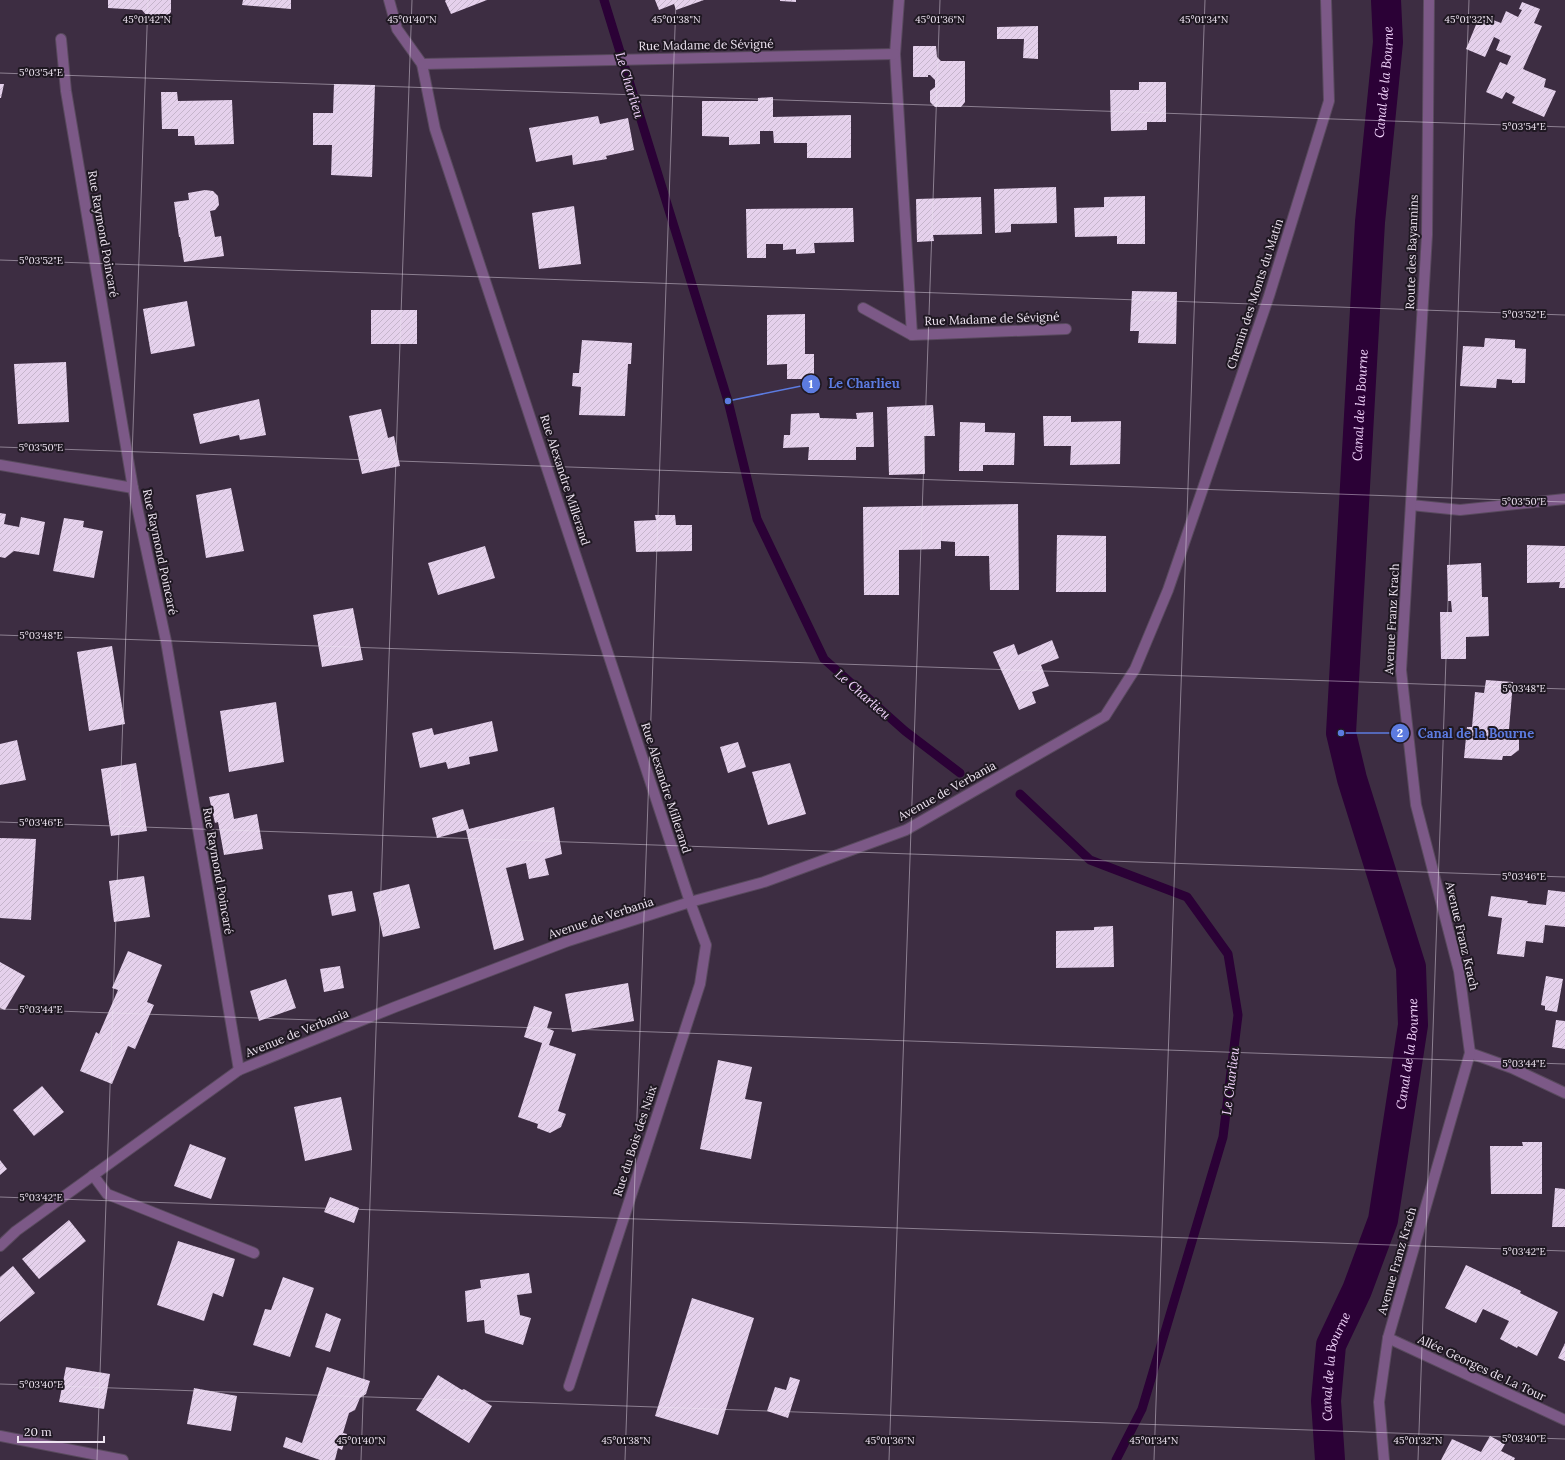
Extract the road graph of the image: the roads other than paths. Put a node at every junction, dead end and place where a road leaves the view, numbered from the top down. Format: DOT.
graph roads {
  1 [pos="389,0"];
  2 [pos="899,0"];
  3 [pos="1326,0"];
  4 [pos="1429,0"];
  5 [pos="61,39"];
  6 [pos="895,54"];
  7 [pos="422,64"];
  8 [pos="863,308"];
  9 [pos="1066,329"];
  10 [pos="912,335"];
  11 [pos="0,466"];
  12 [pos="133,488"];
  13 [pos="1565,499"];
  14 [pos="1411,505"];
  15 [pos="1168,590"];
  16 [pos="690,902"];
  17 [pos="1470,1053"];
  18 [pos="239,1070"];
  19 [pos="1565,1093"];
  20 [pos="93,1175"];
  21 [pos="0,1246"];
  22 [pos="254,1253"];
  23 [pos="1388,1338"];
  24 [pos="569,1386"];
  25 [pos="1565,1420"];
  26 [pos="0,1436"];
  27 [pos="123,1460"];
  28 [pos="1384,1460"];
  1 -- 7 [label="street"];
  2 -- 6 [label="street, Rue Madame de Sévigné"];
  3 -- 15 [label="street, Chemin des Monts du Matin"];
  4 -- 14 [label="street, Route des Bayannins"];
  5 -- 12 [label="street, Rue Raymond Poincaré"];
  6 -- 7 [label="street, Rue Madame de Sévigné"];
  6 -- 10 [label="street, Rue Madame de Sévigné"];
  7 -- 16 [label="street, Rue Alexandre Millerand"];
  8 -- 10 [label="street"];
  9 -- 10 [label="street, Rue Madame de Sévigné"];
  11 -- 12 [label="street"];
  12 -- 18 [label="street, Rue Raymond Poincaré"];
  13 -- 14 [label="street"];
  14 -- 17 [label="street, Avenue Franz Krach"];
  15 -- 16 [label="street, Avenue de Verbania"];
  16 -- 18 [label="street, Avenue de Verbania"];
  16 -- 24 [label="street, Rue du Bois des Naix"];
  17 -- 19 [label="street"];
  17 -- 23 [label="street, Avenue Franz Krach"];
  18 -- 20 [label="street, Avenue de Verbania"];
  20 -- 21 [label="street, Avenue de Verbania"];
  20 -- 22 [label="street"];
  23 -- 25 [label="street, Allée Georges de La Tour"];
  23 -- 28 [label="street, Avenue Franz Krach"];
  26 -- 27 [label="street"];
}
